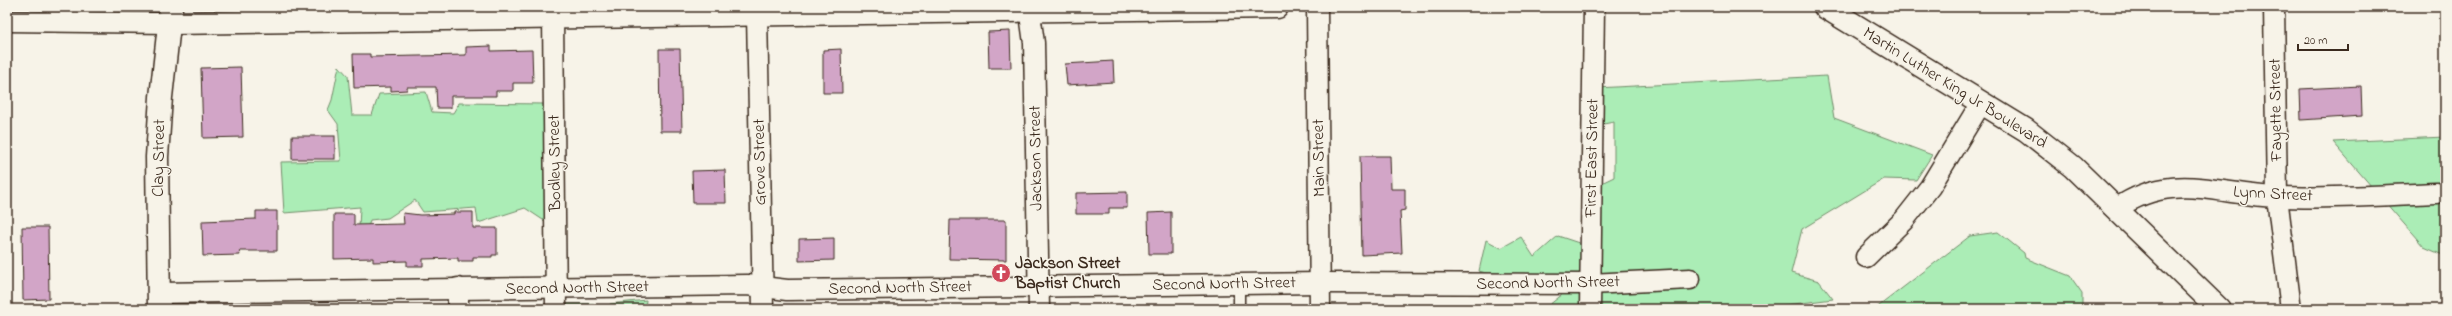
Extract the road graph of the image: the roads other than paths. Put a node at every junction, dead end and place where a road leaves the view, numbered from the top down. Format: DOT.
graph roads {
  1 [pos="1278,7"];
  2 [pos="1317,7"];
  3 [pos="1594,7"];
  4 [pos="1825,7"];
  5 [pos="2274,7"];
  6 [pos="1029,9"];
  7 [pos="832,10"];
  8 [pos="886,10"];
  9 [pos="731,11"];
  10 [pos="452,13"];
  11 [pos="171,15"];
  12 [pos="757,15"];
  13 [pos="553,17"];
  14 [pos="7,22"];
  15 [pos="1981,103"];
  16 [pos="2436,193"];
  17 [pos="2277,197"];
  18 [pos="2116,209"];
  19 [pos="1866,257"];
  20 [pos="1690,279"];
  21 [pos="1320,283"];
  22 [pos="1590,284"];
  23 [pos="1239,285"];
  24 [pos="1039,286"];
  25 [pos="763,287"];
  26 [pos="458,288"];
  27 [pos="556,288"];
  28 [pos="159,301"];
  29 [pos="2216,308"];
  30 [pos="458,309"];
  31 [pos="556,309"];
  32 [pos="763,309"];
  33 [pos="1039,309"];
  34 [pos="1239,309"];
  35 [pos="1320,309"];
  36 [pos="1590,309"];
  37 [pos="2290,309"];
  1 -- 6 [label="street"];
  2 -- 21 [label="street, Main Street"];
  3 -- 22 [label="street, First East Street"];
  4 -- 15 [label="street, Martin Luther King Jr Boulevard"];
  5 -- 17 [label="street, Fayette Street"];
  6 -- 8 [label="street"];
  6 -- 24 [label="street, Jackson Street"];
  7 -- 8 [label="street"];
  7 -- 12 [label="street"];
  9 -- 12 [label="street"];
  9 -- 13 [label="street"];
  10 -- 11 [label="street"];
  10 -- 13 [label="street"];
  11 -- 14 [label="street"];
  11 -- 28 [label="street, Clay Street"];
  12 -- 25 [label="street, Grove Street"];
  13 -- 27 [label="street, Bodley Street"];
  15 -- 18 [label="street, Martin Luther King Jr Boulevard"];
  15 -- 19 [label="street"];
  16 -- 17 [label="street, Lynn Street"];
  17 -- 18 [label="street, Lynn Street"];
  17 -- 37 [label="street, Fayette Street"];
  18 -- 29 [label="street, Martin Luther King Jr Boulevard"];
  20 -- 22 [label="street, Second North Street"];
  21 -- 22 [label="street, Second North Street"];
  21 -- 23 [label="street, Second North Street"];
  21 -- 35 [label="street, Main Street"];
  22 -- 36 [label="street, First East Street"];
  23 -- 24 [label="street, Second North Street"];
  23 -- 34 [label="lane"];
  24 -- 25 [label="street, Second North Street"];
  24 -- 33 [label="street, Jackson Street"];
  25 -- 27 [label="street, Second North Street"];
  25 -- 32 [label="street, Grove Street"];
  26 -- 27 [label="street, Second North Street"];
  26 -- 28 [label="street, Second North Street"];
  26 -- 30 [label="street"];
  27 -- 31 [label="street, Bodley Street"];
}
